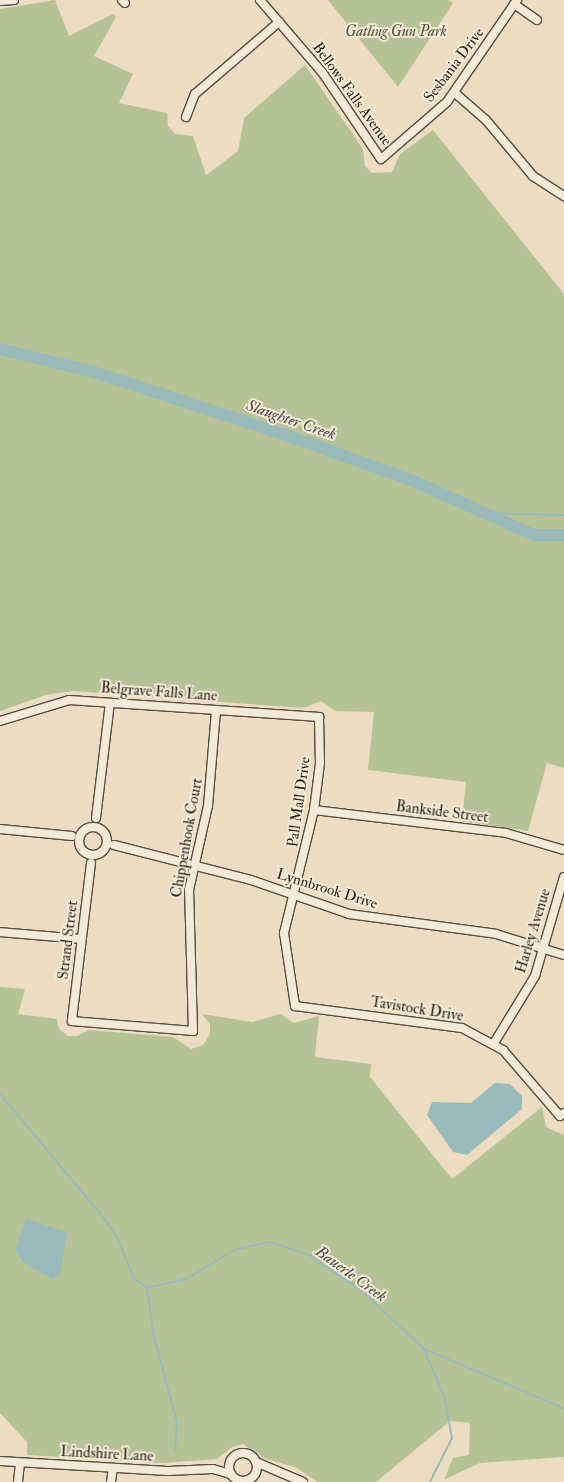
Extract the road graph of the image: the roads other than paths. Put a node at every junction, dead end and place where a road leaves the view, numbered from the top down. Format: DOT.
graph roads {
  1 [pos="14,0"];
  2 [pos="260,0"];
  3 [pos="0,1"];
  4 [pos="516,2"];
  5 [pos="537,20"];
  6 [pos="279,22"];
  7 [pos="455,92"];
  8 [pos="186,117"];
  9 [pos="381,159"];
  10 [pos="564,196"];
  11 [pos="110,703"];
  12 [pos="216,710"];
  13 [pos="320,717"];
  14 [pos="0,721"];
  15 [pos="314,810"];
  16 [pos="96,818"];
  17 [pos="91,827"];
  18 [pos="100,828"];
  19 [pos="0,829"];
  20 [pos="82,833"];
  21 [pos="72,836"];
  22 [pos="80,843"];
  23 [pos="110,846"];
  24 [pos="564,850"];
  25 [pos="92,854"];
  26 [pos="195,863"];
  27 [pos="564,877"];
  28 [pos="295,895"];
  29 [pos="0,932"];
  30 [pos="81,939"];
  31 [pos="543,948"];
  32 [pos="564,955"];
  33 [pos="295,1006"];
  34 [pos="72,1021"];
  35 [pos="494,1043"];
  36 [pos="562,1115"];
  37 [pos="230,1461"];
  38 [pos="0,1462"];
  39 [pos="256,1462"];
  40 [pos="20,1463"];
  41 [pos="113,1468"];
  42 [pos="213,1469"];
  43 [pos="275,1470"];
  44 [pos="231,1474"];
  45 [pos="254,1475"];
  46 [pos="18,1482"];
  47 [pos="111,1482"];
  48 [pos="303,1482"];
  1 -- 3 [label="street"];
  2 -- 6 [label="street, Bellows Falls Avenue"];
  4 -- 5 [label="street"];
  4 -- 7 [label="street, Sesbania Drive"];
  6 -- 8 [label="street"];
  6 -- 9 [label="street, Bellows Falls Avenue"];
  7 -- 9 [label="street, Sesbania Drive"];
  7 -- 10 [label="street"];
  11 -- 12 [label="street, Belgrave Falls Lane"];
  11 -- 14 [label="street, Belgrave Falls Lane"];
  11 -- 16 [label="street"];
  12 -- 13 [label="street, Belgrave Falls Lane"];
  12 -- 26 [label="street, Chippenhook Court"];
  13 -- 15 [label="street, Pall Mall Drive"];
  15 -- 24 [label="street, Bankside Street"];
  15 -- 28 [label="street, Pall Mall Drive"];
  16 -- 17 [label="street"];
  16 -- 18 [label="street"];
  17 -- 18 [label="street"];
  17 -- 20 [label="street"];
  18 -- 23 [label="street"];
  19 -- 21 [label="street"];
  20 -- 21 [label="street"];
  20 -- 22 [label="street"];
  21 -- 22 [label="street"];
  22 -- 25 [label="street"];
  23 -- 25 [label="street"];
  23 -- 26 [label="street, Lynnbrook Drive"];
  25 -- 30 [label="street, Strand Street"];
  26 -- 28 [label="street, Lynnbrook Drive"];
  26 -- 34 [label="street, Chippenhook Court"];
  27 -- 31 [label="street, Harley Avenue"];
  28 -- 31 [label="street, Lynnbrook Drive"];
  28 -- 33 [label="street, Pall Mall Drive"];
  29 -- 30 [label="street"];
  30 -- 34 [label="street, Strand Street"];
  31 -- 32 [label="street, Lynnbrook Drive"];
  31 -- 35 [label="street, Harley Avenue"];
  33 -- 35 [label="street, Tavistock Drive"];
  35 -- 36 [label="street, Tavistock Drive"];
  37 -- 39 [label="street, Lindshire Lane"];
  37 -- 42 [label="street, Lindshire Lane"];
  37 -- 44 [label="street"];
  38 -- 40 [label="street, Lindshire Lane"];
  39 -- 43 [label="street, Lindshire Lane"];
  39 -- 45 [label="street"];
  40 -- 41 [label="street, Lindshire Lane"];
  40 -- 46 [label="street"];
  41 -- 42 [label="street, Lindshire Lane"];
  41 -- 47 [label="street"];
  42 -- 44 [label="street, Lindshire Lane"];
  43 -- 45 [label="street, Lindshire Lane"];
  43 -- 48 [label="street, Lindshire Lane"];
  44 -- 45 [label="street, Lindshire Lane"];
}
